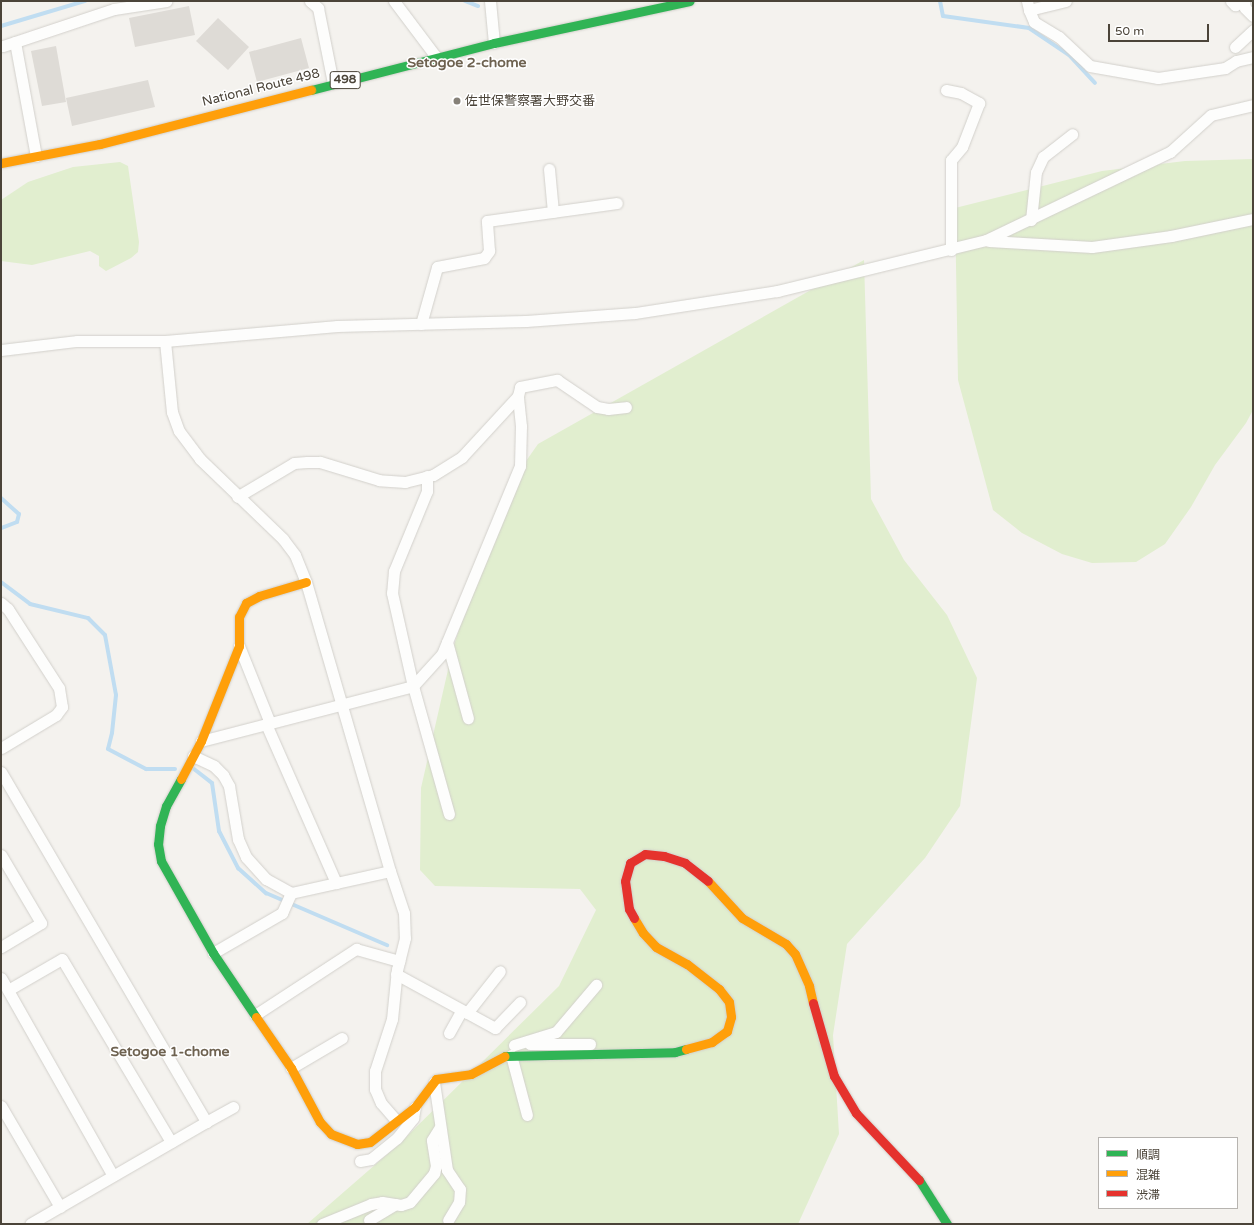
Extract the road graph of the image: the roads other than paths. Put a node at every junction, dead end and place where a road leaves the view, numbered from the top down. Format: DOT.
graph roads {
  1 [pos="166,1"];
  2 [pos="310,1"];
  3 [pos="394,1"];
  4 [pos="490,1"];
  5 [pos="690,1"];
  6 [pos="1066,1"];
  7 [pos="1231,1"];
  8 [pos="1244,1"];
  9 [pos="663,3"];
  10 [pos="1028,6"];
  11 [pos="1253,16"];
  12 [pos="1253,30"];
  13 [pos="15,42"];
  14 [pos="494,43"];
  15 [pos="3,46"];
  16 [pos="1235,47"];
  17 [pos="1253,57"];
  18 [pos="437,58"];
  19 [pos="333,83"];
  20 [pos="946,90"];
  21 [pos="1253,105"];
  22 [pos="1072,134"];
  23 [pos="36,156"];
  24 [pos="1,163"];
  25 [pos="549,169"];
  26 [pos="617,203"];
  27 [pos="553,212"];
  28 [pos="1253,219"];
  29 [pos="1031,220"];
  30 [pos="986,240"];
  31 [pos="952,250"];
  32 [pos="420,324"];
  33 [pos="165,341"];
  34 [pos="1,350"];
  35 [pos="518,396"];
  36 [pos="626,407"];
  37 [pos="427,476"];
  38 [pos="237,497"];
  39 [pos="306,582"];
  40 [pos="1,603"];
  41 [pos="447,642"];
  42 [pos="240,646"];
  43 [pos="413,686"];
  44 [pos="342,705"];
  45 [pos="468,718"];
  46 [pos="268,723"];
  47 [pos="201,741"];
  48 [pos="1,748"];
  49 [pos="193,756"];
  50 [pos="1,772"];
  51 [pos="449,814"];
  52 [pos="1,855"];
  53 [pos="390,871"];
  54 [pos="336,883"];
  55 [pos="291,894"];
  56 [pos="1,947"];
  57 [pos="213,953"];
  58 [pos="399,961"];
  59 [pos="500,971"];
  60 [pos="396,974"];
  61 [pos="1,978"];
  62 [pos="596,985"];
  63 [pos="8,990"];
  64 [pos="520,1002"];
  65 [pos="464,1012"];
  66 [pos="255,1015"];
  67 [pos="449,1033"];
  68 [pos="342,1038"];
  69 [pos="590,1044"];
  70 [pos="511,1052"];
  71 [pos="291,1068"];
  72 [pos="434,1082"];
  73 [pos="1,1106"];
  74 [pos="233,1107"];
  75 [pos="415,1107"];
  76 [pos="528,1115"];
  77 [pos="395,1119"];
  78 [pos="206,1122"];
  79 [pos="440,1127"];
  80 [pos="171,1142"];
  81 [pos="360,1161"];
  82 [pos="113,1176"];
  83 [pos="396,1204"];
  84 [pos="60,1207"];
  85 [pos="369,1220"];
  86 [pos="448,1220"];
  87 [pos="30,1224"];
  88 [pos="322,1224"];
  89 [pos="947,1224"];
  1 -- 13 [label="street"];
  2 -- 19 [label="street"];
  3 -- 18 [label="street"];
  4 -- 14 [label="street"];
  5 -- 9 [label="main road, National Route 498 / 498"];
  6 -- 10 [label="street"];
  7 -- 8 [label="street"];
  8 -- 11 [label="street"];
  9 -- 14 [label="main road, National Route 498 / 498"];
  10 -- 17 [label="street"];
  12 -- 16 [label="street"];
  13 -- 15 [label="street"];
  13 -- 23 [label="street"];
  14 -- 18 [label="main road, National Route 498 / 498"];
  18 -- 19 [label="main road, National Route 498 / 498"];
  19 -- 23 [label="main road, National Route 498 / 498"];
  20 -- 31 [label="street"];
  21 -- 29 [label="street"];
  22 -- 29 [label="street"];
  23 -- 24 [label="main road, National Route 498 / 498"];
  25 -- 27 [label="street"];
  26 -- 27 [label="street"];
  27 -- 32 [label="street"];
  28 -- 30 [label="street"];
  29 -- 30 [label="street"];
  30 -- 31 [label="street"];
  31 -- 32 [label="street"];
  32 -- 33 [label="street"];
  33 -- 34 [label="street"];
  33 -- 38 [label="street"];
  35 -- 36 [label="street"];
  35 -- 37 [label="street"];
  35 -- 41 [label="street"];
  37 -- 38 [label="street"];
  37 -- 43 [label="street"];
  38 -- 39 [label="street"];
  39 -- 42 [label="main road"];
  39 -- 44 [label="street"];
  40 -- 48 [label="street"];
  41 -- 43 [label="street"];
  41 -- 45 [label="street"];
  42 -- 46 [label="street"];
  42 -- 47 [label="main road"];
  43 -- 44 [label="street"];
  43 -- 51 [label="street"];
  44 -- 46 [label="street"];
  44 -- 53 [label="street"];
  46 -- 47 [label="street"];
  46 -- 54 [label="street"];
  47 -- 49 [label="main road"];
  49 -- 55 [label="street"];
  49 -- 57 [label="main road"];
  50 -- 78 [label="street"];
  52 -- 56 [label="street"];
  53 -- 54 [label="street"];
  53 -- 58 [label="street"];
  54 -- 55 [label="street"];
  55 -- 57 [label="street"];
  57 -- 66 [label="main road"];
  58 -- 60 [label="street"];
  58 -- 66 [label="street"];
  59 -- 65 [label="street"];
  60 -- 65 [label="street"];
  60 -- 77 [label="street"];
  61 -- 63 [label="street"];
  62 -- 70 [label="street"];
  63 -- 80 [label="street"];
  63 -- 82 [label="street"];
  64 -- 65 [label="street"];
  65 -- 67 [label="street"];
  66 -- 71 [label="main road"];
  68 -- 71 [label="street"];
  69 -- 70 [label="street"];
  70 -- 72 [label="main road"];
  70 -- 76 [label="street"];
  70 -- 89 [label="main road"];
  71 -- 77 [label="main road"];
  72 -- 75 [label="main road"];
  72 -- 79 [label="street"];
  73 -- 84 [label="street"];
  74 -- 78 [label="street"];
  75 -- 77 [label="main road"];
  75 -- 81 [label="street"];
  78 -- 80 [label="street"];
  79 -- 83 [label="street"];
  79 -- 86 [label="street"];
  80 -- 82 [label="street"];
  82 -- 84 [label="street"];
  83 -- 85 [label="street"];
  83 -- 88 [label="street"];
  84 -- 87 [label="street"];
}
